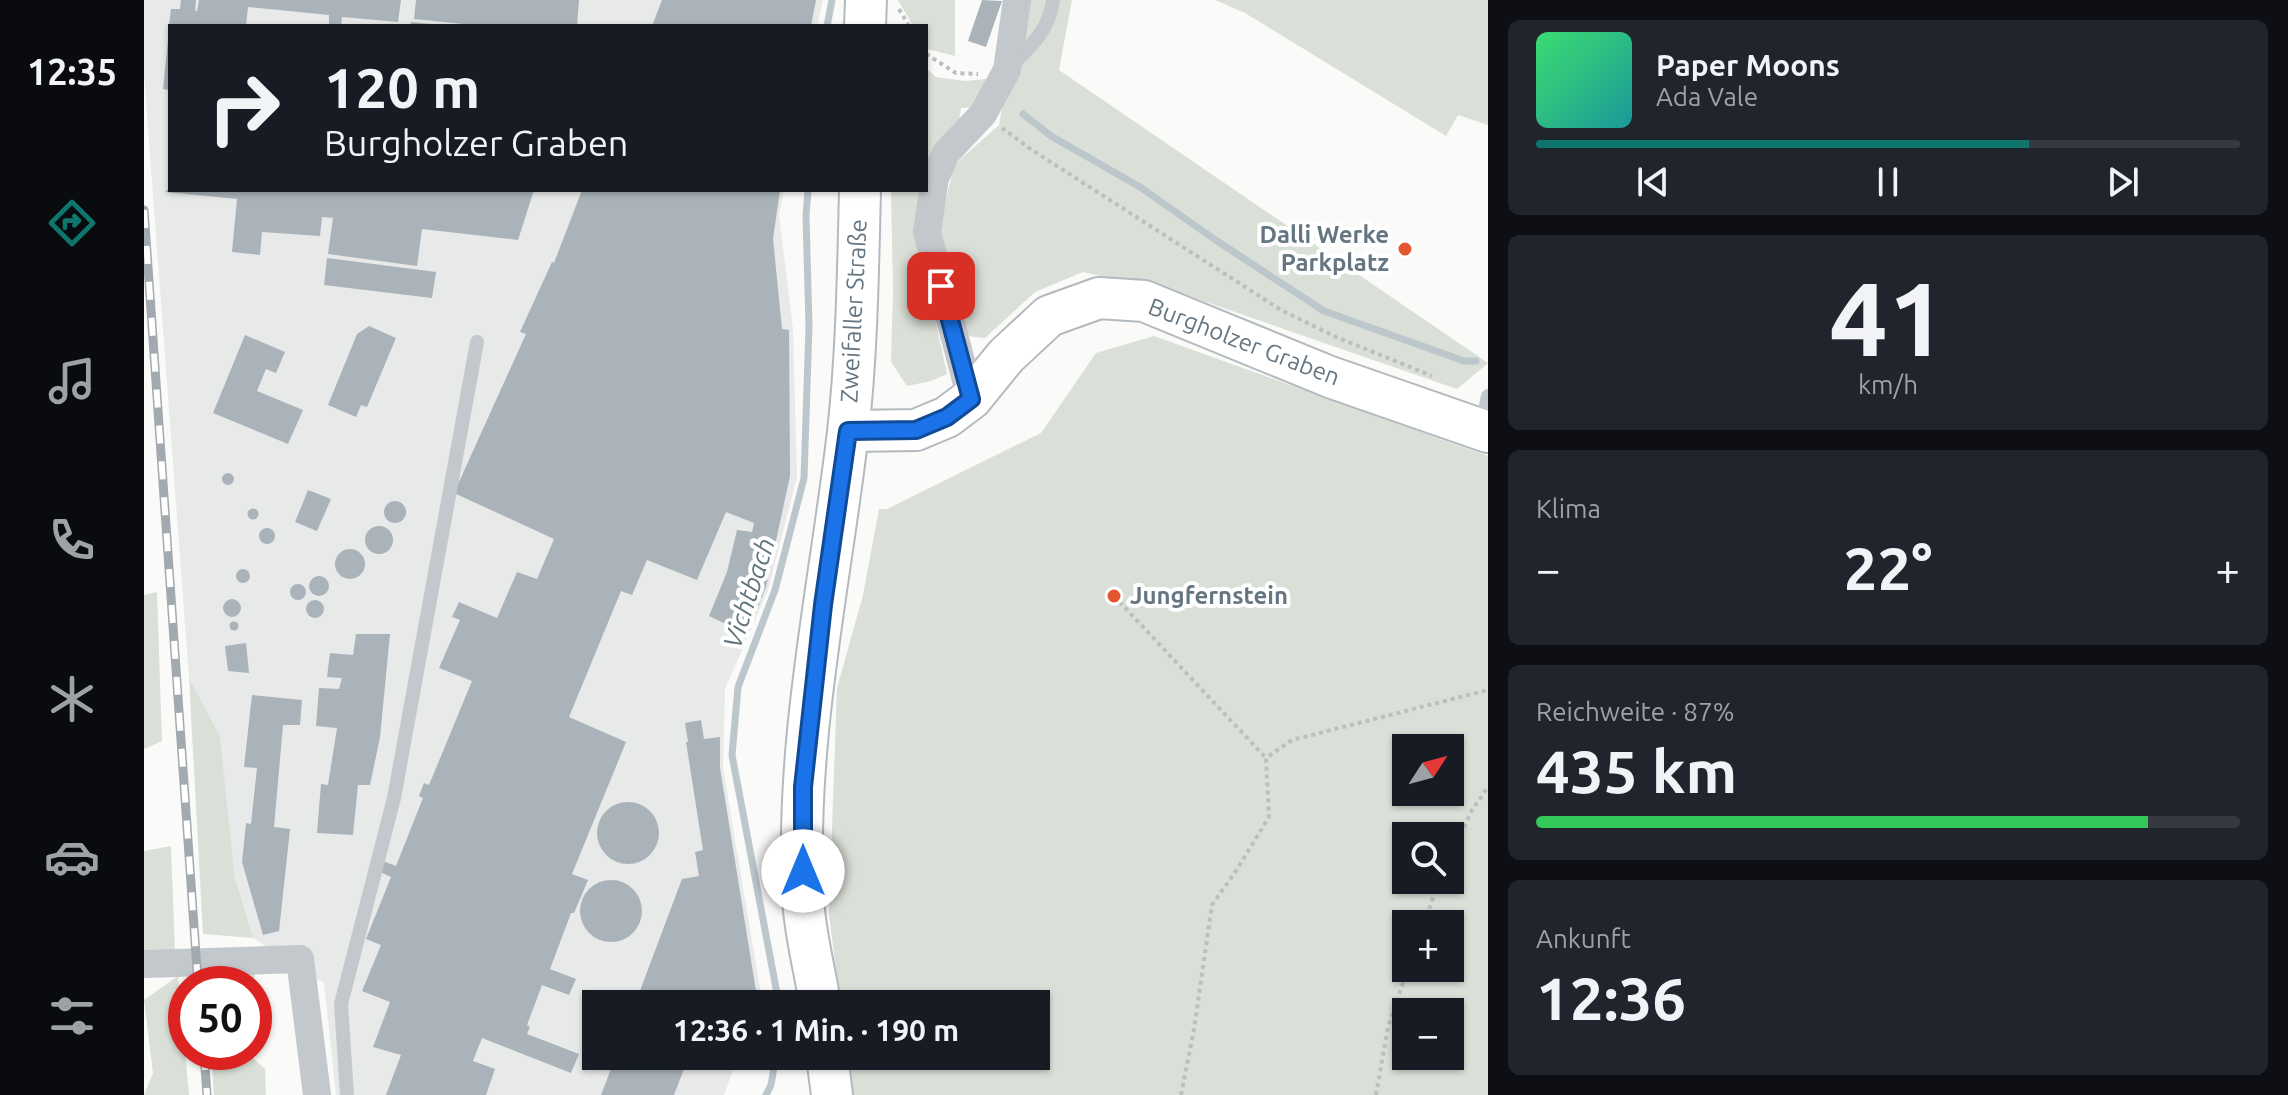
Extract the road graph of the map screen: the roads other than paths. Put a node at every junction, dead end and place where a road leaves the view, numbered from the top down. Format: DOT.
graph roads {
  1 [pos="1017,0"];
  2 [pos="1053,0"];
  3 [pos="1007,70"];
  4 [pos="860,192"];
  5 [pos="477,342"];
  6 [pos="971,399"];
  7 [pos="1486,419"];
  8 [pos="848,431"];
  9 [pos="144,964"];
  10 [pos="818,990"];
  11 [pos="829,1070"];
  12 [pos="317,1095"];
  13 [pos="347,1095"];
  14 [pos="832,1095"];
  1 -- 3 [label="street"];
  2 -- 3 [label="lane"];
  3 -- 6 [label="street"];
  4 -- 8 [label="main road, Zweifaller Straße"];
  5 -- 13 [label="lane"];
  6 -- 7 [label="main road, Burgholzer Graben"];
  6 -- 8 [label="main road, Burgholzer Graben"];
  8 -- 10 [label="main road, Zweifaller Straße"];
  9 -- 12 [label="street"];
  11 -- 14 [label="main road"];
}
